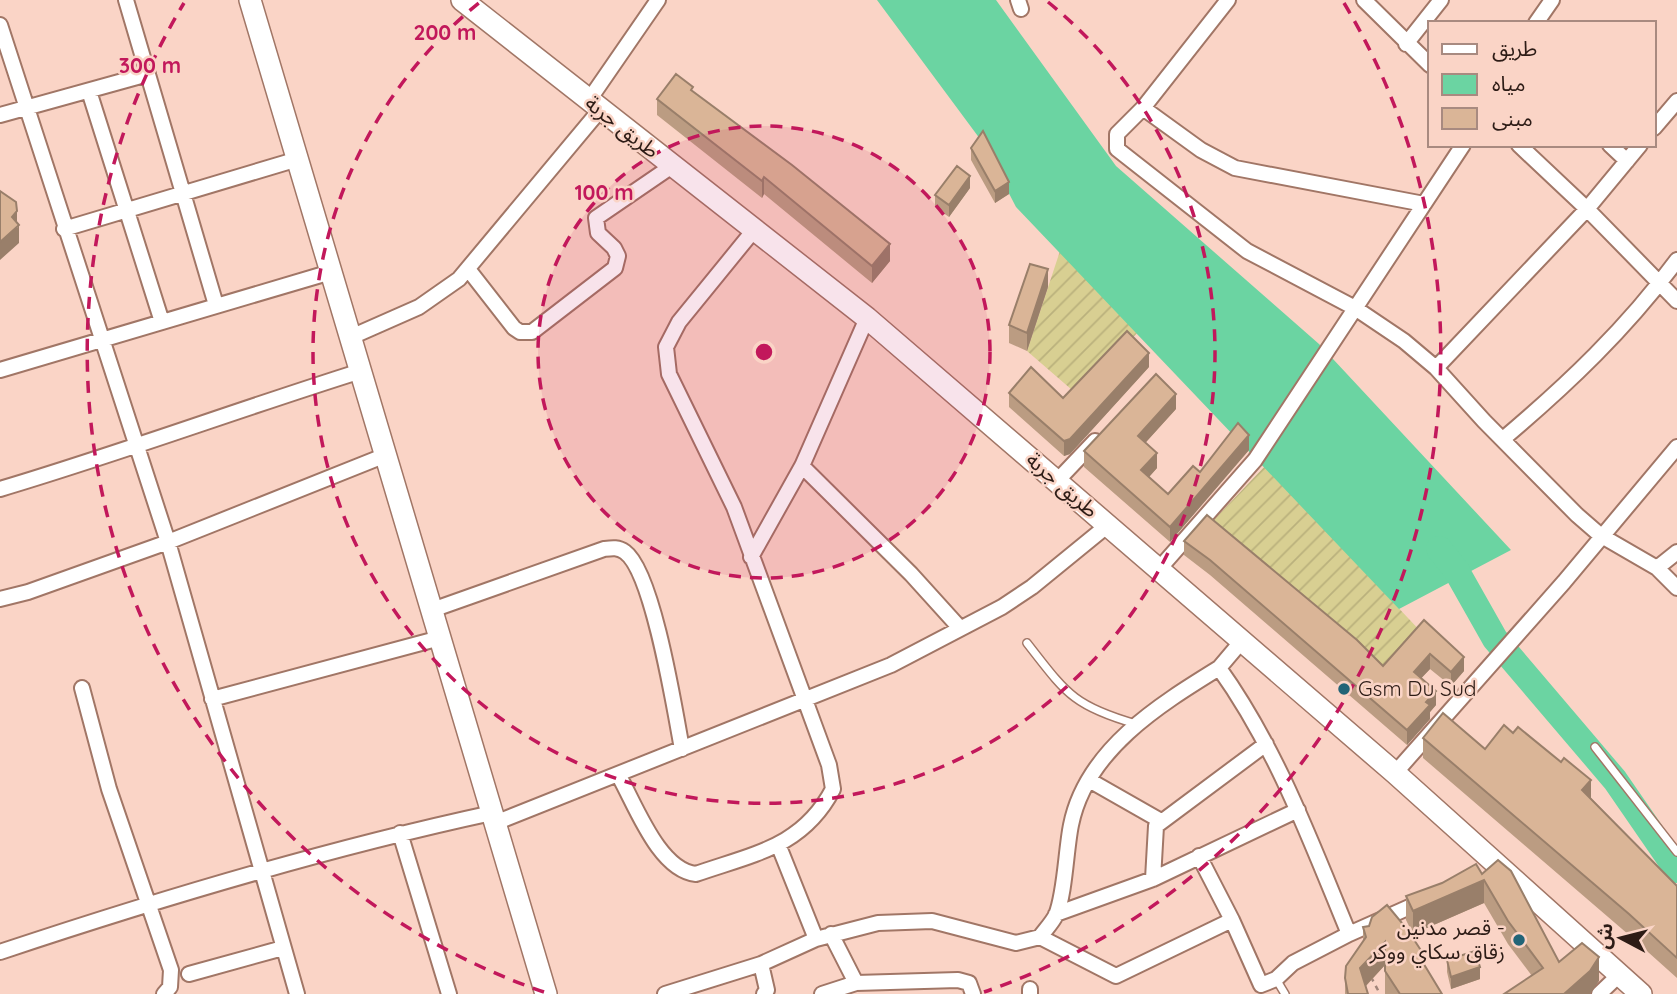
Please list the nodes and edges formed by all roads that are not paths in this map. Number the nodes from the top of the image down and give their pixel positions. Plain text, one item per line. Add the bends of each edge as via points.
1 (127, 0) edge
2 (250, 0) edge
3 (462, 0) edge
4 (658, 0) edge
5 (1364, 0) edge
6 (1441, 0) edge
7 (1552, 0) edge
8 (1220, 3) edge
9 (1537, 21) edge
10 (0, 25) edge
11 (1406, 44) junction
12 (1428, 63) edge
13 (148, 74) junction
14 (89, 92) junction
15 (1677, 101) edge
16 (594, 105) junction
17 (27, 107) junction
18 (1143, 108) junction
19 (0, 115) edge
20 (1656, 126) edge
21 (1462, 147) edge
22 (1521, 147) edge
23 (1613, 147) edge
24 (1638, 147) edge
25 (298, 159) junction
26 (1627, 161) junction
27 (672, 166) junction
28 (183, 194) junction
29 (1424, 204) junction
30 (1587, 209) junction
31 (127, 212) junction
32 (64, 229) junction
33 (754, 230) junction
34 (1677, 260) edge
35 (468, 269) junction
36 (331, 272) junction
37 (1660, 283) junction
38 (1677, 301) edge
39 (216, 305) junction
40 (1355, 308) junction
41 (867, 318) junction
42 (162, 322) junction
43 (351, 337) junction
44 (101, 340) junction
45 (1436, 368) junction
46 (0, 370) edge
47 (361, 371) junction
48 (1103, 432) edge
49 (1503, 439) junction
50 (138, 447) junction
51 (1677, 447) edge
52 (386, 455) junction
53 (802, 466) junction
54 (1057, 481) junction
55 (0, 489) edge
56 (1108, 525) junction
57 (1600, 535) junction
58 (168, 542) junction
59 (1677, 552) edge
60 (751, 557) junction
61 (1657, 568) junction
62 (1159, 569) junction
63 (1677, 588) edge
64 (0, 599) edge
65 (432, 610) junction
66 (959, 627) junction
67 (440, 638) junction
68 (1241, 642) junction
69 (1027, 643) dead end
70 (1219, 668) junction
71 (82, 688) dead end
72 (212, 699) junction
73 (806, 699) junction
74 (1136, 724) junction
75 (1266, 744) junction
76 (1595, 747) dead end
77 (682, 749) junction
78 (1395, 773) junction
79 (619, 776) junction
80 (1089, 780) junction
81 (1298, 810) junction
82 (494, 818) junction
83 (1161, 821) junction
84 (400, 833) junction
85 (778, 844) junction
86 (1677, 852) edge
87 (1199, 856) junction
88 (261, 871) junction
89 (1153, 879) junction
90 (1438, 894) edge
91 (149, 905) junction
92 (1056, 914) junction
93 (1232, 919) junction
94 (831, 934) junction
95 (1349, 934) junction
96 (1040, 937) junction
97 (816, 939) junction
98 (283, 948) junction
99 (0, 953) edge
100 (761, 964) junction
101 (189, 974) dead end
102 (1619, 975) junction
103 (1276, 979) junction
104 (856, 983) junction
105 (877, 988) edge
106 (1256, 989) edge
107 (164, 994) edge
108 (297, 994) edge
109 (449, 994) edge
110 (546, 994) edge
111 (665, 994) edge
112 (764, 994) edge
113 (821, 994) edge
114 (973, 994) edge
115 (1285, 994) edge
116 (1599, 994) edge
117 (1641, 994) edge

1 - 13 street
2 - 25 main road
3 - 16 main road, طريق جربة
4 - 16 street
5 - 11 street
6 - 11 street
7 - 9 street
8 - 18 street
10 - 17 street
11 - 12 street
13 - 14 street
13 - 28 street
14 - 17 street
14 - 31 street
15 - 20 street
16 - 27 main road, طريق جربة
16 - 35 street
17 - 19 street
17 - 32 street
18 - 29 street via 1235,168
18 - 40 street via 1117,134 1117,149 1247,251
21 - 29 street
22 - 30 street
23 - 26 street
24 - 26 street
25 - 28 street
25 - 36 main road
26 - 30 street
27 - 33 main road, طريق جربة
27 - 35 street via 596,218 598,233 618,256 615,268 532,332 514,328
28 - 31 street
28 - 39 street
29 - 40 street
30 - 37 street
30 - 45 street
31 - 32 street
31 - 42 street
32 - 44 street
33 - 41 main road, طريق جربة
33 - 60 street via 679,322 669,338 666,358 686,412 734,507
34 - 37 street
35 - 43 street via 419,307
36 - 39 street
36 - 43 main road
37 - 38 street
37 - 49 street via 1576,374
39 - 42 street
40 - 45 street
40 - 62 street via 1255,460
41 - 53 street
41 - 54 main road, طريق جربة
42 - 44 street
43 - 47 main road
44 - 46 street
44 - 50 street
45 - 49 street
47 - 50 street
47 - 52 main road
48 - 54 street
49 - 57 street
50 - 55 street
50 - 58 street
51 - 57 street
52 - 58 street
52 - 65 main road
53 - 60 street
53 - 66 street
54 - 56 main road, طريق جربة
56 - 62 main road, طريق جربة
56 - 66 street via 1032,587
57 - 61 street
57 - 78 street
58 - 64 street
58 - 72 street
59 - 61 street
60 - 73 street
61 - 63 street
62 - 68 main road, طريق جربة
65 - 67 main road
65 - 77 street via 604,549 626,552 636,564 659,637
66 - 73 street via 891,665
67 - 72 street
67 - 82 main road
68 - 70 street
68 - 78 main road, طريق جربة
69 - 74 lane via 1077,701 1098,713
70 - 74 street
70 - 75 street
71 - 91 street via 109,789
72 - 88 street
73 - 77 street
73 - 85 street via 833,789 807,826
74 - 80 street
75 - 81 street
75 - 83 street
76 - 86 lane
77 - 79 street
78 - 102 main road, طريق جربة via 1495,868
79 - 82 street
79 - 85 street via 662,853 685,873 696,874
80 - 83 street
80 - 92 street via 1072,821
81 - 87 street
81 - 95 street
82 - 84 street
82 - 110 main road
83 - 89 street via 1155,833
84 - 88 street
84 - 109 street
85 - 97 street
87 - 89 street
87 - 93 street
88 - 91 street
88 - 98 street
89 - 92 street
90 - 95 street
91 - 99 street
91 - 107 street via 171,970 170,987
92 - 96 street
93 - 96 street via 1116,976
93 - 106 street
94 - 96 street via 919,919 1008,942
94 - 97 street
94 - 104 street
95 - 103 street via 1293,962
97 - 100 street
98 - 101 street
98 - 108 street
100 - 111 street
100 - 112 street
102 - 116 street
102 - 117 main road, طريق جربة
103 - 106 street
103 - 115 lane
104 - 105 street
104 - 113 street
105 - 114 street via 958,980 969,983

